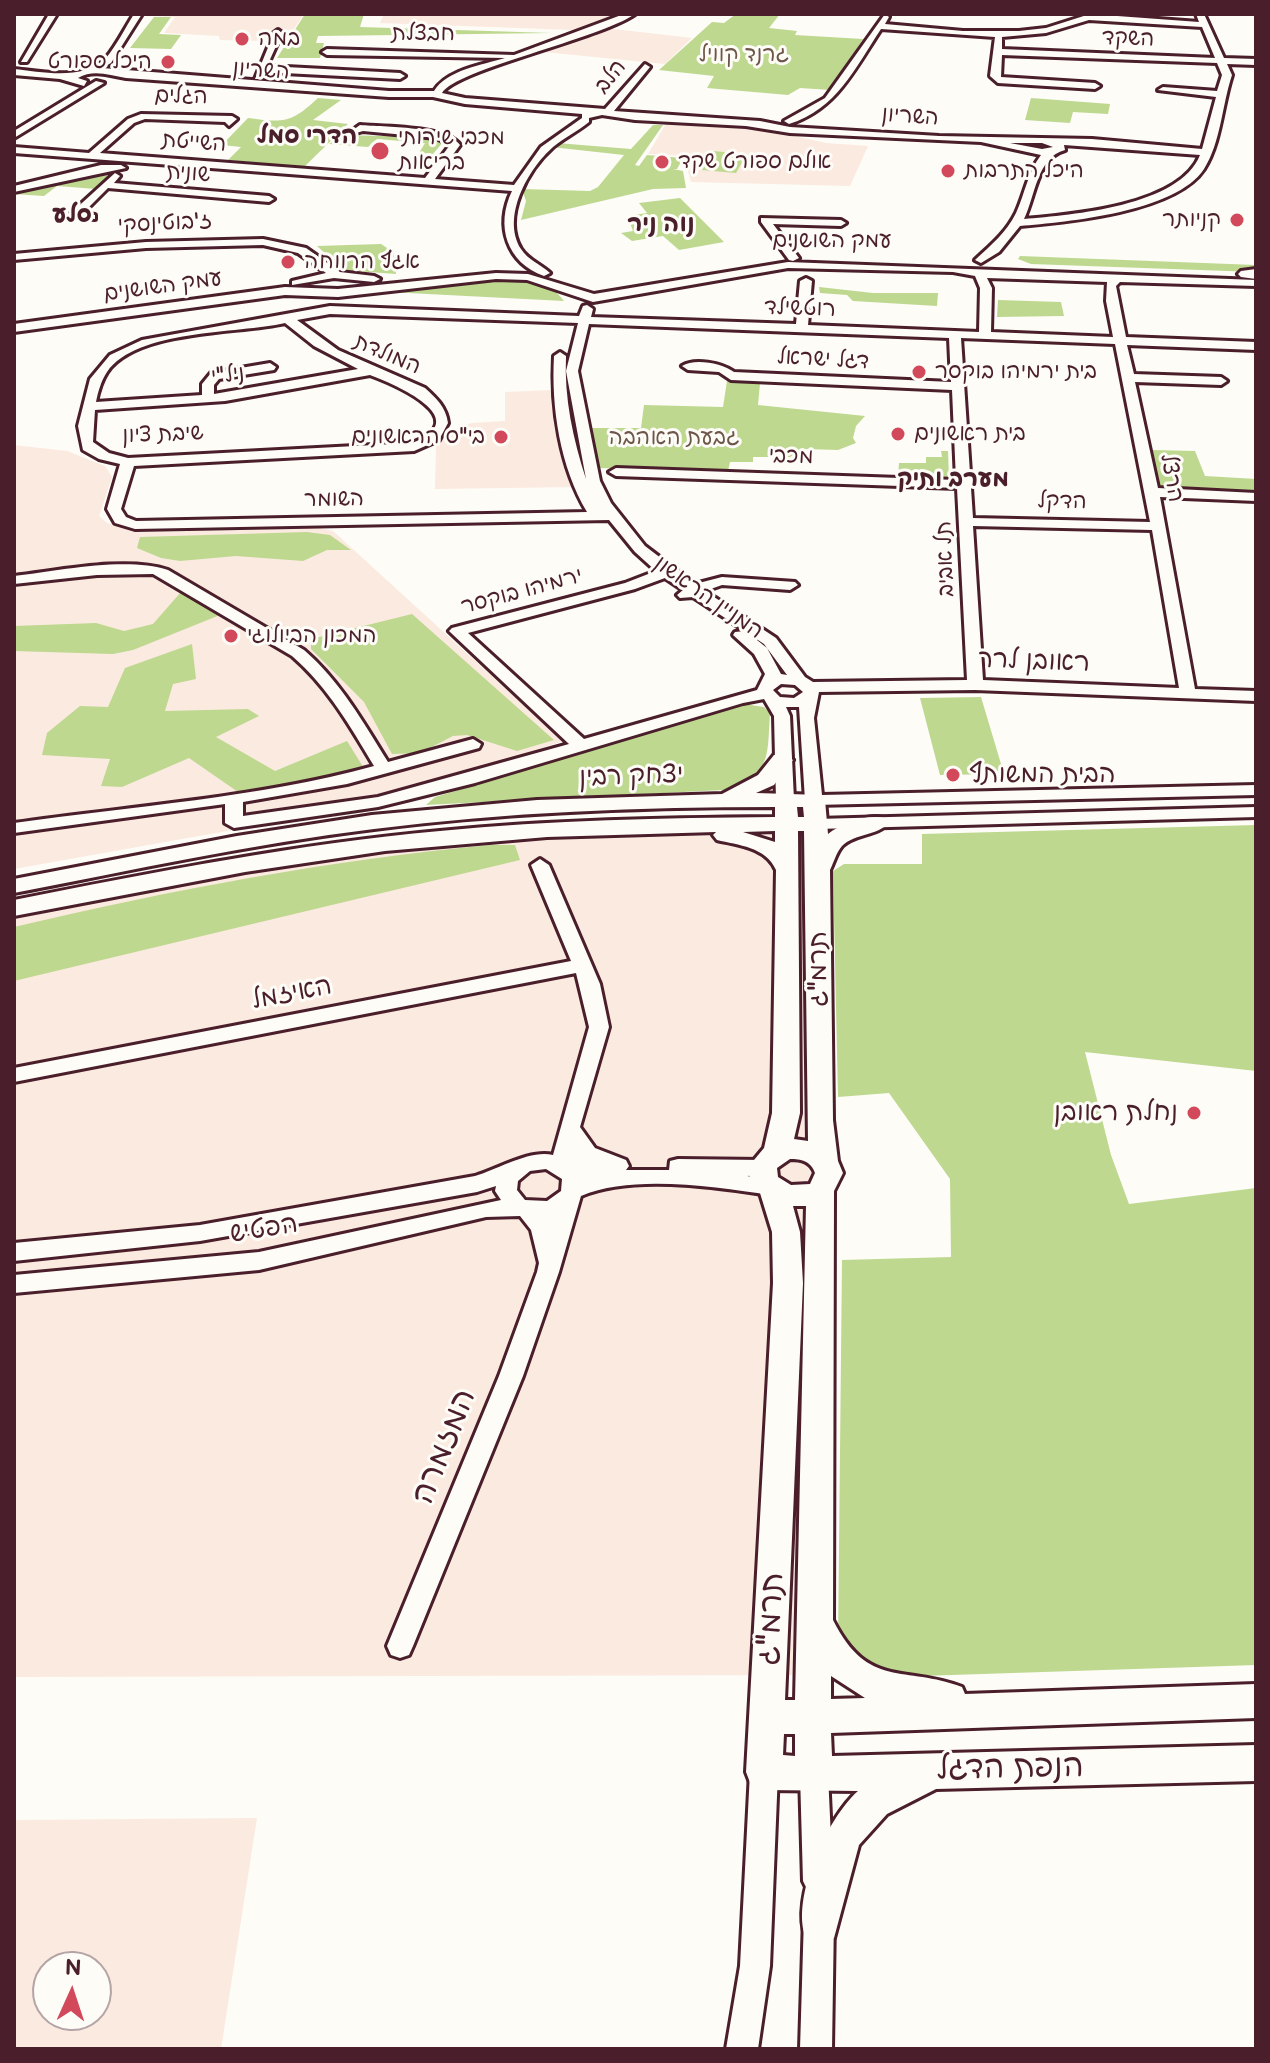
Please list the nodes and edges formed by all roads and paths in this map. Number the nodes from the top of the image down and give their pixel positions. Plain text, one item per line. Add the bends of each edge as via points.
1 (53, 14) edge
2 (138, 14) edge
3 (619, 14) edge
4 (631, 14) edge
5 (887, 14) edge
6 (1094, 16) edge
7 (1202, 20) edge
8 (881, 26) junction
9 (278, 33) dead end
10 (999, 38) dead end
11 (327, 52) dead end
12 (998, 52) junction
13 (514, 56) junction
14 (24, 60) dead end
15 (1223, 61) junction
16 (1256, 62) edge
17 (645, 67) dead end
18 (262, 69) junction
19 (14, 70) edge
20 (88, 70) junction
21 (107, 73) junction
22 (400, 76) dead end
23 (74, 80) junction
24 (1095, 86) dead end
25 (250, 87) junction
26 (1163, 90) dead end
27 (1221, 94) junction
28 (419, 97) junction
29 (437, 98) junction
30 (606, 117) junction
31 (585, 120) junction
32 (229, 123) dead end
33 (785, 124) junction
34 (804, 124) junction
35 (14, 125) edge
36 (357, 132) dead end
37 (565, 133) junction
38 (14, 135) edge
39 (1055, 147) junction
40 (14, 149) edge
41 (1033, 150) junction
42 (1205, 152) junction
43 (91, 156) junction
44 (135, 159) junction
45 (125, 168) junction
46 (428, 181) junction
47 (105, 185) junction
48 (515, 188) junction
49 (14, 189) edge
50 (269, 199) dead end
51 (91, 217) dead end
52 (841, 223) dead end
53 (1015, 226) junction
54 (517, 255) junction
55 (14, 257) edge
56 (793, 258) junction
57 (312, 260) junction
58 (977, 267) junction
59 (494, 269) junction
60 (999, 269) junction
61 (544, 273) junction
62 (1253, 276) edge
63 (1120, 277) junction
64 (806, 281) dead end
65 (347, 283) junction
66 (320, 285) junction
67 (986, 288) junction
68 (599, 290) junction
69 (577, 293) junction
70 (336, 309) junction
71 (288, 319) junction
72 (14, 320) edge
73 (577, 320) junction
74 (14, 328) edge
75 (802, 329) junction
76 (955, 335) junction
77 (985, 336) junction
78 (1120, 341) junction
79 (1256, 346) edge
80 (688, 366) dead end
81 (270, 367) dead end
82 (370, 371) junction
83 (1128, 378) junction
84 (1221, 381) dead end
85 (959, 386) junction
86 (208, 399) junction
87 (89, 406) junction
88 (431, 441) joint
89 (128, 462) junction
90 (616, 472) dead end
91 (965, 484) junction
92 (1152, 492) junction
93 (1256, 497) edge
94 (596, 516) junction
95 (613, 516) junction
96 (967, 522) junction
97 (1156, 526) junction
98 (661, 575) junction
99 (14, 580) edge
100 (790, 585) dead end
101 (688, 594) junction
102 (975, 685) junction
103 (806, 689) junction
104 (1188, 693) junction
105 (769, 694) junction
106 (1256, 696) edge
107 (473, 744) dead end
108 (580, 745) junction
109 (782, 760) junction
110 (384, 769) junction
111 (811, 769) junction
112 (1256, 790) edge
113 (234, 798) junction
114 (888, 799) junction
115 (785, 800) junction
116 (814, 800) junction
117 (707, 802) junction
118 (1256, 812) edge
119 (877, 823) junction
120 (787, 824) junction
121 (817, 824) junction
122 (14, 828) edge
123 (661, 828) junction
124 (540, 865) dead end
125 (788, 870) junction
126 (819, 877) junction
127 (14, 886) edge
128 (14, 908) edge
129 (580, 966) junction
130 (14, 1075) edge
131 (569, 1128) junction
132 (619, 1166) junction
133 (563, 1167) junction
134 (512, 1172) junction
135 (771, 1174) junction
136 (822, 1176) junction
137 (571, 1196) junction
138 (523, 1208) junction
139 (14, 1252) edge
140 (548, 1272) junction
141 (14, 1284) edge
142 (816, 1619) junction
143 (400, 1646) dead end
144 (1256, 1701) edge
145 (1052, 1708) junction
146 (812, 1717) junction
147 (768, 1718) junction
148 (1256, 1763) edge
149 (952, 1770) junction
150 (764, 1772) junction
151 (814, 1774) junction
152 (820, 1924) junction
153 (742, 2049) edge
154 (816, 2049) edge

1 - 14 street
2 - 21 street
3 - 13 street
4 - 13 street
5 - 8 street
6 - 7 street
6 - 8 street via 1053,29 1003,34
7 - 15 street
8 - 34 street via 832,96
9 - 18 street
10 - 12 street
11 - 13 street, חבצלת
12 - 15 street, השקד
12 - 24 street via 998,80
13 - 28 street via 446,77
13 - 29 street via 454,78 440,86
15 - 16 street, השקד
15 - 27 street via 1227,75
17 - 30 street, הלב
18 - 22 street
18 - 25 street
19 - 20 street
19 - 23 street
20 - 21 street
20 - 23 street
21 - 23 street
21 - 25 street, השריון
21 - 38 street
23 - 35 street via 72,90
25 - 28 street, השריון
26 - 27 street
27 - 42 street
28 - 29 street, השריון
29 - 30 street
29 - 31 street
30 - 31 street
30 - 33 street
30 - 37 street
31 - 37 street
32 - 43 street, הגלים via 232,119 144,116
33 - 34 street, השריון
33 - 34 street
34 - 41 street, השריון
36 - 46 street via 452,140 455,145
37 - 48 street
39 - 41 street
39 - 41 street, השריון
39 - 42 street via 1092,142
40 - 43 street, השייטת
41 - 53 street
42 - 53 street via 1192,179 1153,197
43 - 44 street, השייטת
44 - 45 street
44 - 46 street, השייטת
45 - 47 street
45 - 49 street via 101,168
46 - 48 street, השייטת
47 - 50 street, שונית
47 - 51 street via 75,215
48 - 54 street via 507,225
52 - 56 street via 765,220
53 - 58 street
53 - 60 street
54 - 59 street
54 - 61 street
55 - 57 street, ז'בוטינסקי via 244,241 292,246
56 - 58 street, עמק השושנים
56 - 68 street, עמק השושנים
57 - 65 street, ז'בוטינסקי
57 - 66 street
58 - 60 street
58 - 67 street
58 - 68 street, עמק השושנים via 788,265
59 - 61 street, עמק השושנים
59 - 65 street, עמק השושנים
60 - 62 street
60 - 63 street
60 - 67 street
61 - 68 street, עמק השושנים
62 - 63 street
63 - 78 street, הרצל via 1110,285
64 - 75 street
65 - 66 street
65 - 66 street
65 - 69 street via 512,275
65 - 70 street
66 - 70 street
66 - 72 street, עמק השושנים
66 - 74 street, עמק השושנים
67 - 77 street
68 - 69 street via 587,297
68 - 69 street via 578,288
68 - 73 street, המניין הראשון
69 - 73 street, המניין הראשון
70 - 71 street, שיבת ציון
70 - 73 street, רוטשילד
71 - 82 street, המולדת via 308,339
71 - 87 street, שיבת ציון via 173,337 127,350 100,372
73 - 75 street, רוטשילד
73 - 94 street, המניין הראשון via 560,357 559,385 578,483
73 - 95 street, המניין הראשון via 575,399 593,481
75 - 76 street, רוטשילד
76 - 77 street, רוטשילד
76 - 85 street, תל אביב
77 - 78 street, רוטשילד
78 - 79 street, רוטשילד
78 - 83 street, הרצל
80 - 85 street, דגל ישראל via 722,369 731,376
81 - 86 street via 215,376 208,384
82 - 86 street, ניל"י
82 - 88 street, המולדת via 432,399 442,422
83 - 84 street
83 - 92 street, הרצל
85 - 91 street, תל אביב
86 - 87 street, ניל"י
87 - 89 street, שיבת ציון via 84,431 88,447
88 - 89 street, שיבת ציון via 414,447
89 - 94 street, השומר via 114,509 120,520 135,525
90 - 91 street, מכבי
91 - 96 street, תל אביב
92 - 93 street
92 - 97 street, הרצל
94 - 95 street, השומר
94 - 98 street, המניין הראשון via 626,552
95 - 98 street, המניין הראשון
96 - 97 street, הדקל
96 - 102 street, תל אביב
97 - 104 street, הרצל
98 - 101 street, המניין הראשון
98 - 108 street, ירמיהו בוקסר via 457,631
99 - 110 street via 106,571 163,573 317,668
100 - 101 street via 722,581
101 - 103 street, המניין הראשון via 770,641
101 - 105 street, המניין הראשון via 755,645 772,668
102 - 103 street, ראובן לרר
102 - 104 street, ראובן לרר
103 - 105 street via 797,703
103 - 105 street via 778,679
103 - 111 street
104 - 106 street, ראובן לרר
105 - 108 street
105 - 109 street, המניין הראשון via 782,716
107 - 110 street
108 - 113 street via 364,805 234,823
109 - 115 street, המניין הראשון
109 - 117 main road via 751,790
110 - 113 street
111 - 114 street via 841,791
111 - 116 street
112 - 114 street, יצחק רבין
113 - 122 street
114 - 116 street, יצחק רבין
115 - 116 main road, יצחק רבין
115 - 117 main road, יצחק רבין
115 - 120 main road, המניין הראשון
116 - 121 main road
117 - 127 main road, יצחק רבין via 372,822
118 - 119 street, יצחק רבין
119 - 121 street, יצחק רבין
119 - 126 main road via 831,841
120 - 121 main road, יצחק רבין
120 - 123 main road, יצחק רבין
120 - 125 main road, תרמ"ג
121 - 126 main road, תרמ"ג
123 - 125 main road via 757,842 784,859
123 - 128 main road, יצחק רבין via 388,843 178,875
124 - 129 street
125 - 135 main road, תרמ"ג via 786,1113
126 - 136 main road, תרמ"ג
129 - 130 street, האיזמל
129 - 131 street via 590,984 599,1027
131 - 132 street via 587,1154
131 - 133 street
132 - 133 street
132 - 135 street
133 - 134 street via 531,1162
133 - 137 street via 573,1178
134 - 138 street via 506,1191
134 - 139 street, הפטיש via 477,1184 259,1224
135 - 136 main road via 802,1197
135 - 136 main road via 802,1149
135 - 137 street via 593,1180
135 - 147 main road, תרמ"ג via 786,1232 788,1283
136 - 142 main road, תרמ"ג
137 - 138 street via 545,1211
137 - 140 street, המזמרה
138 - 140 street, המזמרה via 542,1228
138 - 141 street, הפטיש via 486,1209 259,1261
140 - 143 street, המזמרה
142 - 145 main road via 838,1662 868,1684 927,1697
142 - 146 main road, תרמ"ג
144 - 145 main road, הנפת הדגל
145 - 146 main road, הנפת הדגל
146 - 147 main road, הנפת הדגל
146 - 151 main road, תרמ"ג
147 - 150 main road, תרמ"ג
148 - 149 main road, הנפת הדגל
149 - 151 main road, הנפת הדגל
149 - 152 main road via 891,1788 854,1819 831,1865
150 - 151 main road, הנפת הדגל
150 - 153 street, תרמ"ג via 755,1966
151 - 152 street, תרמ"ג
152 - 154 street, תרמ"ג

